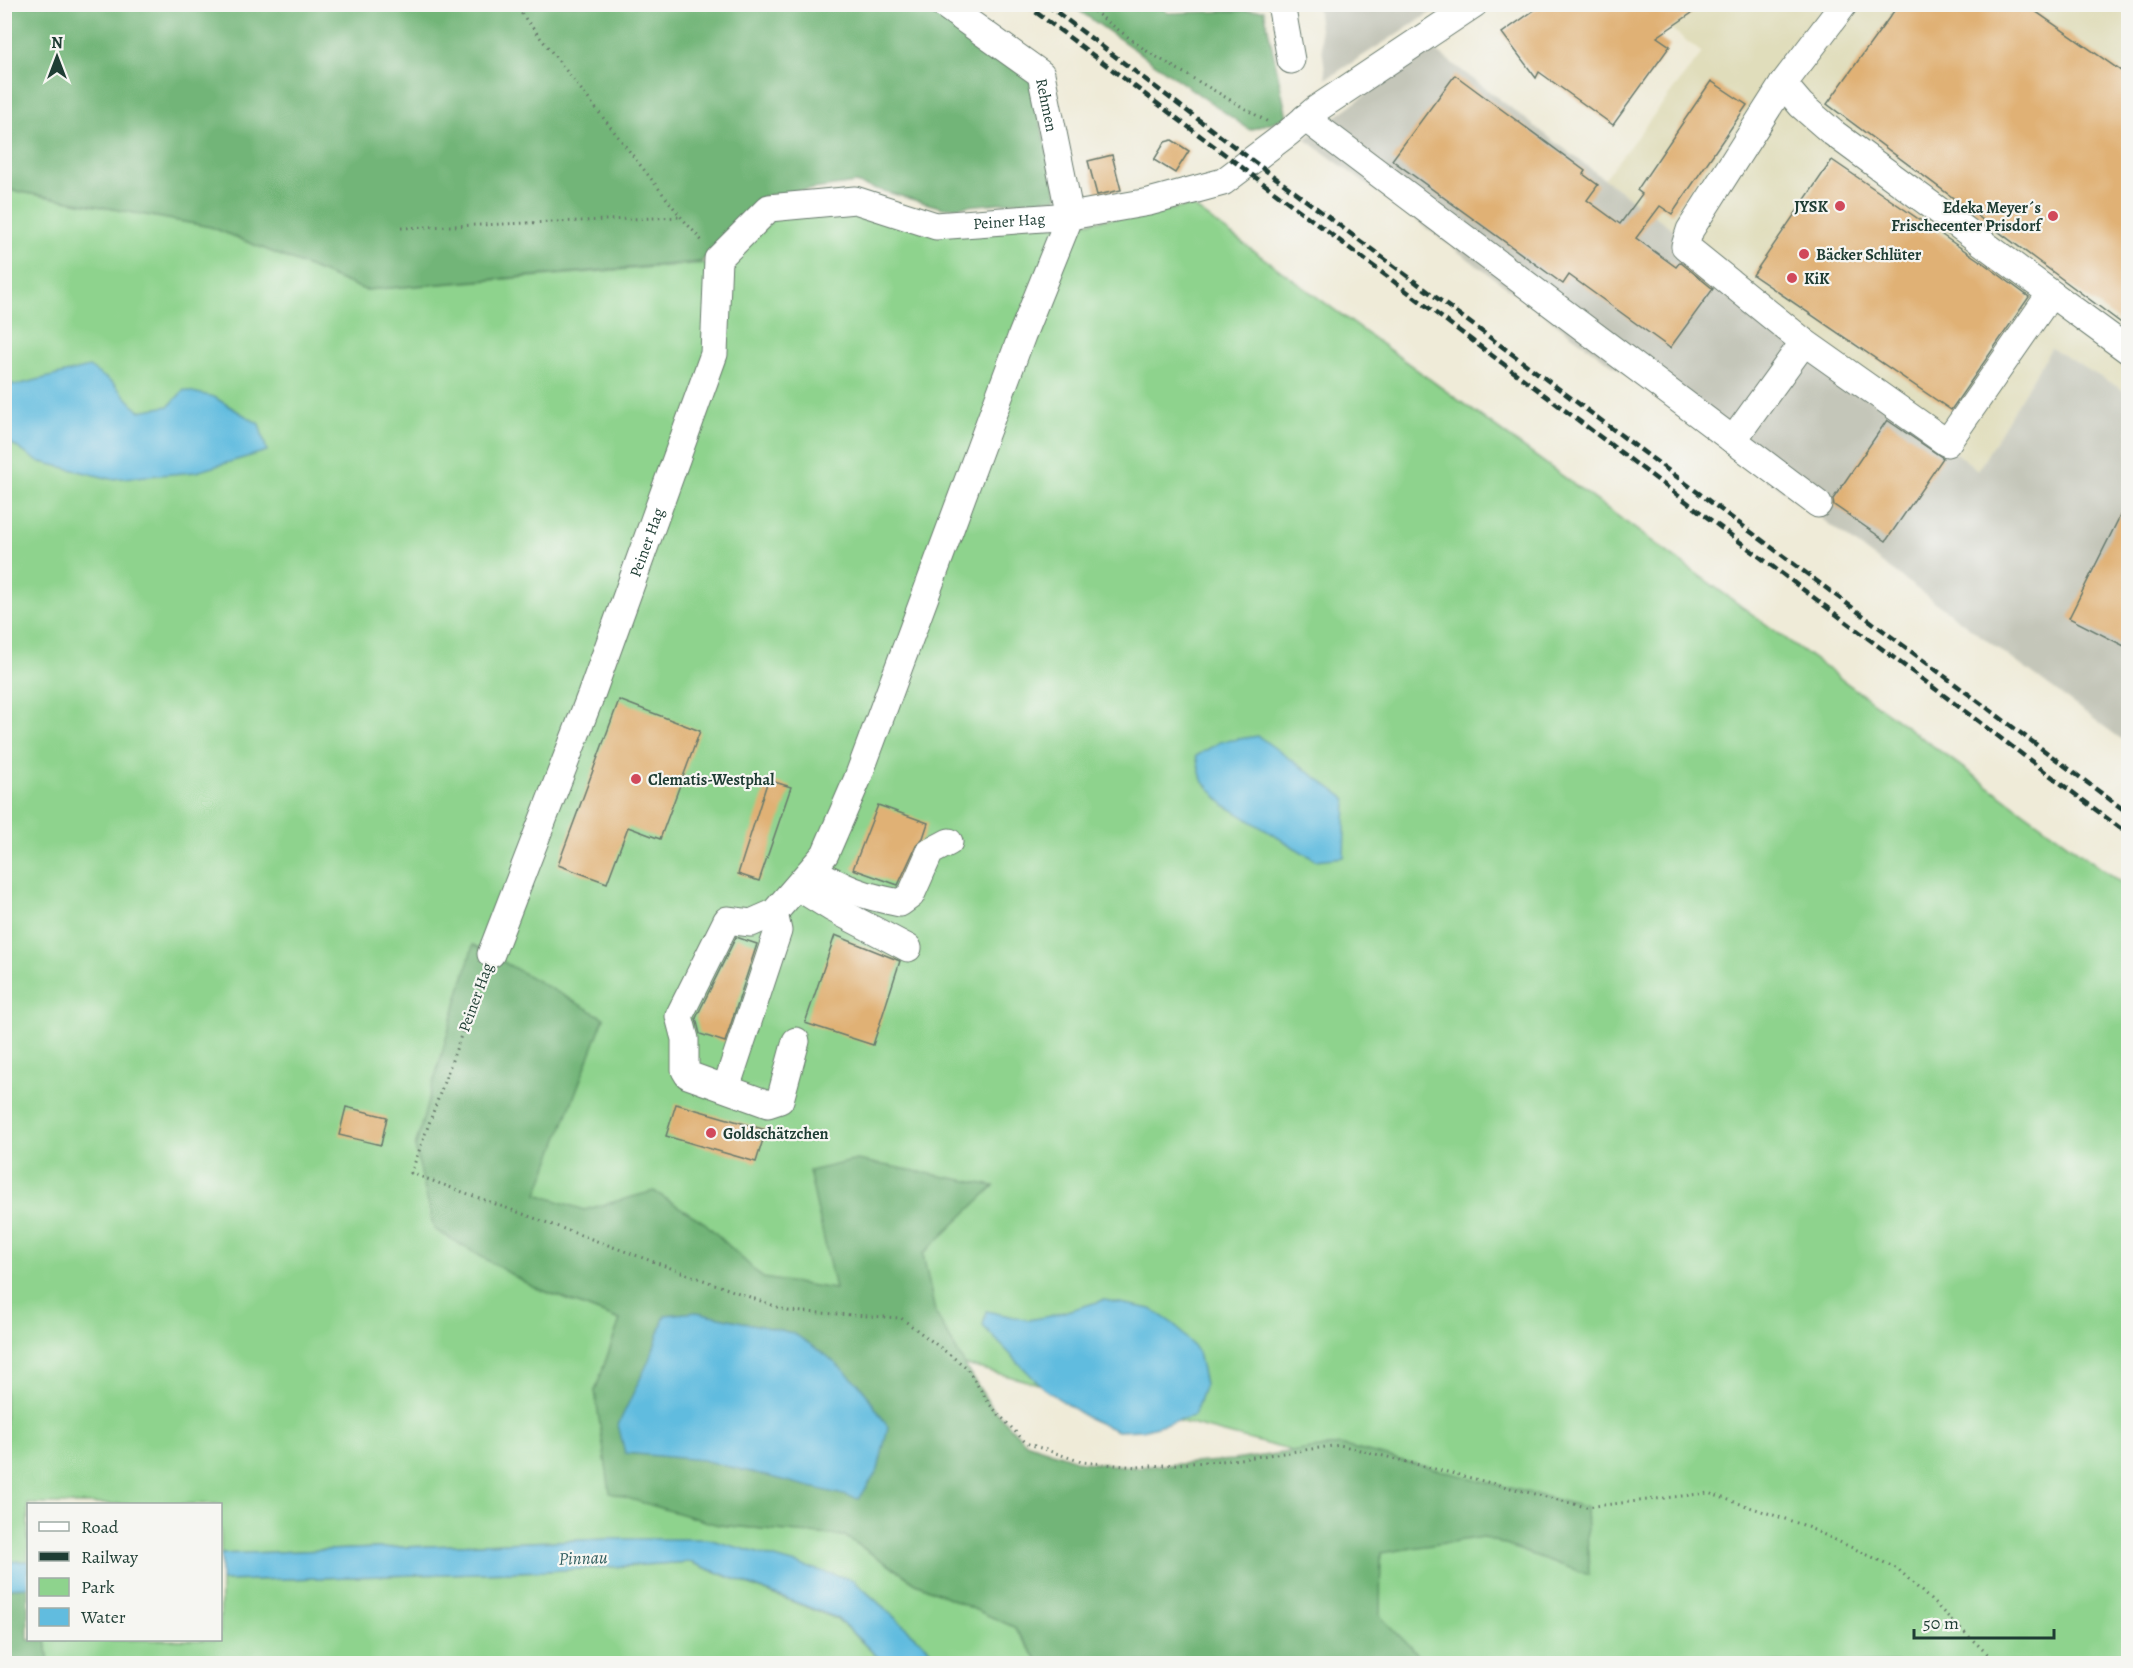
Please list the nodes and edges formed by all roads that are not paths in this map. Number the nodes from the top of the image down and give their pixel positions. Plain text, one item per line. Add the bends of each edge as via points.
1 (943, 4) edge
2 (1281, 4) edge
3 (1474, 4) edge
4 (1844, 4) edge
5 (1291, 60) dead end
6 (1783, 84) junction
7 (1297, 126) junction
8 (1070, 216) junction
9 (2043, 305) dead end
10 (1804, 342) junction
11 (2128, 350) edge
12 (1733, 440) junction
13 (1818, 504) dead end
14 (949, 842) dead end
15 (805, 878) junction
16 (900, 903) junction
17 (774, 913) junction
18 (491, 954) road end
19 (796, 1041) dead end
20 (726, 1088) junction

1 - 8 street, Rehmen via 1041,74
2 - 5 street
3 - 7 street, Peiner Hag
4 - 6 street
6 - 10 street via 1690,230 1685,246
6 - 11 street via 1832,132
7 - 8 street, Peiner Hag via 1223,182 1149,202
7 - 12 street
8 - 15 street, Peiner Hag via 856,780 825,854
8 - 18 street, Peiner Hag via 936,226 855,200 769,208 718,259 714,354 591,695
9 - 10 street via 1947,443
10 - 12 street
12 - 13 street
14 - 16 street via 930,852 910,895
15 - 16 street
15 - 16 street via 832,908 898,943
15 - 17 street, Peiner Hag
17 - 20 street via 778,932
17 - 20 street, Peiner Hag via 751,923 727,920 679,1016 688,1075
19 - 20 street via 780,1100 768,1104

